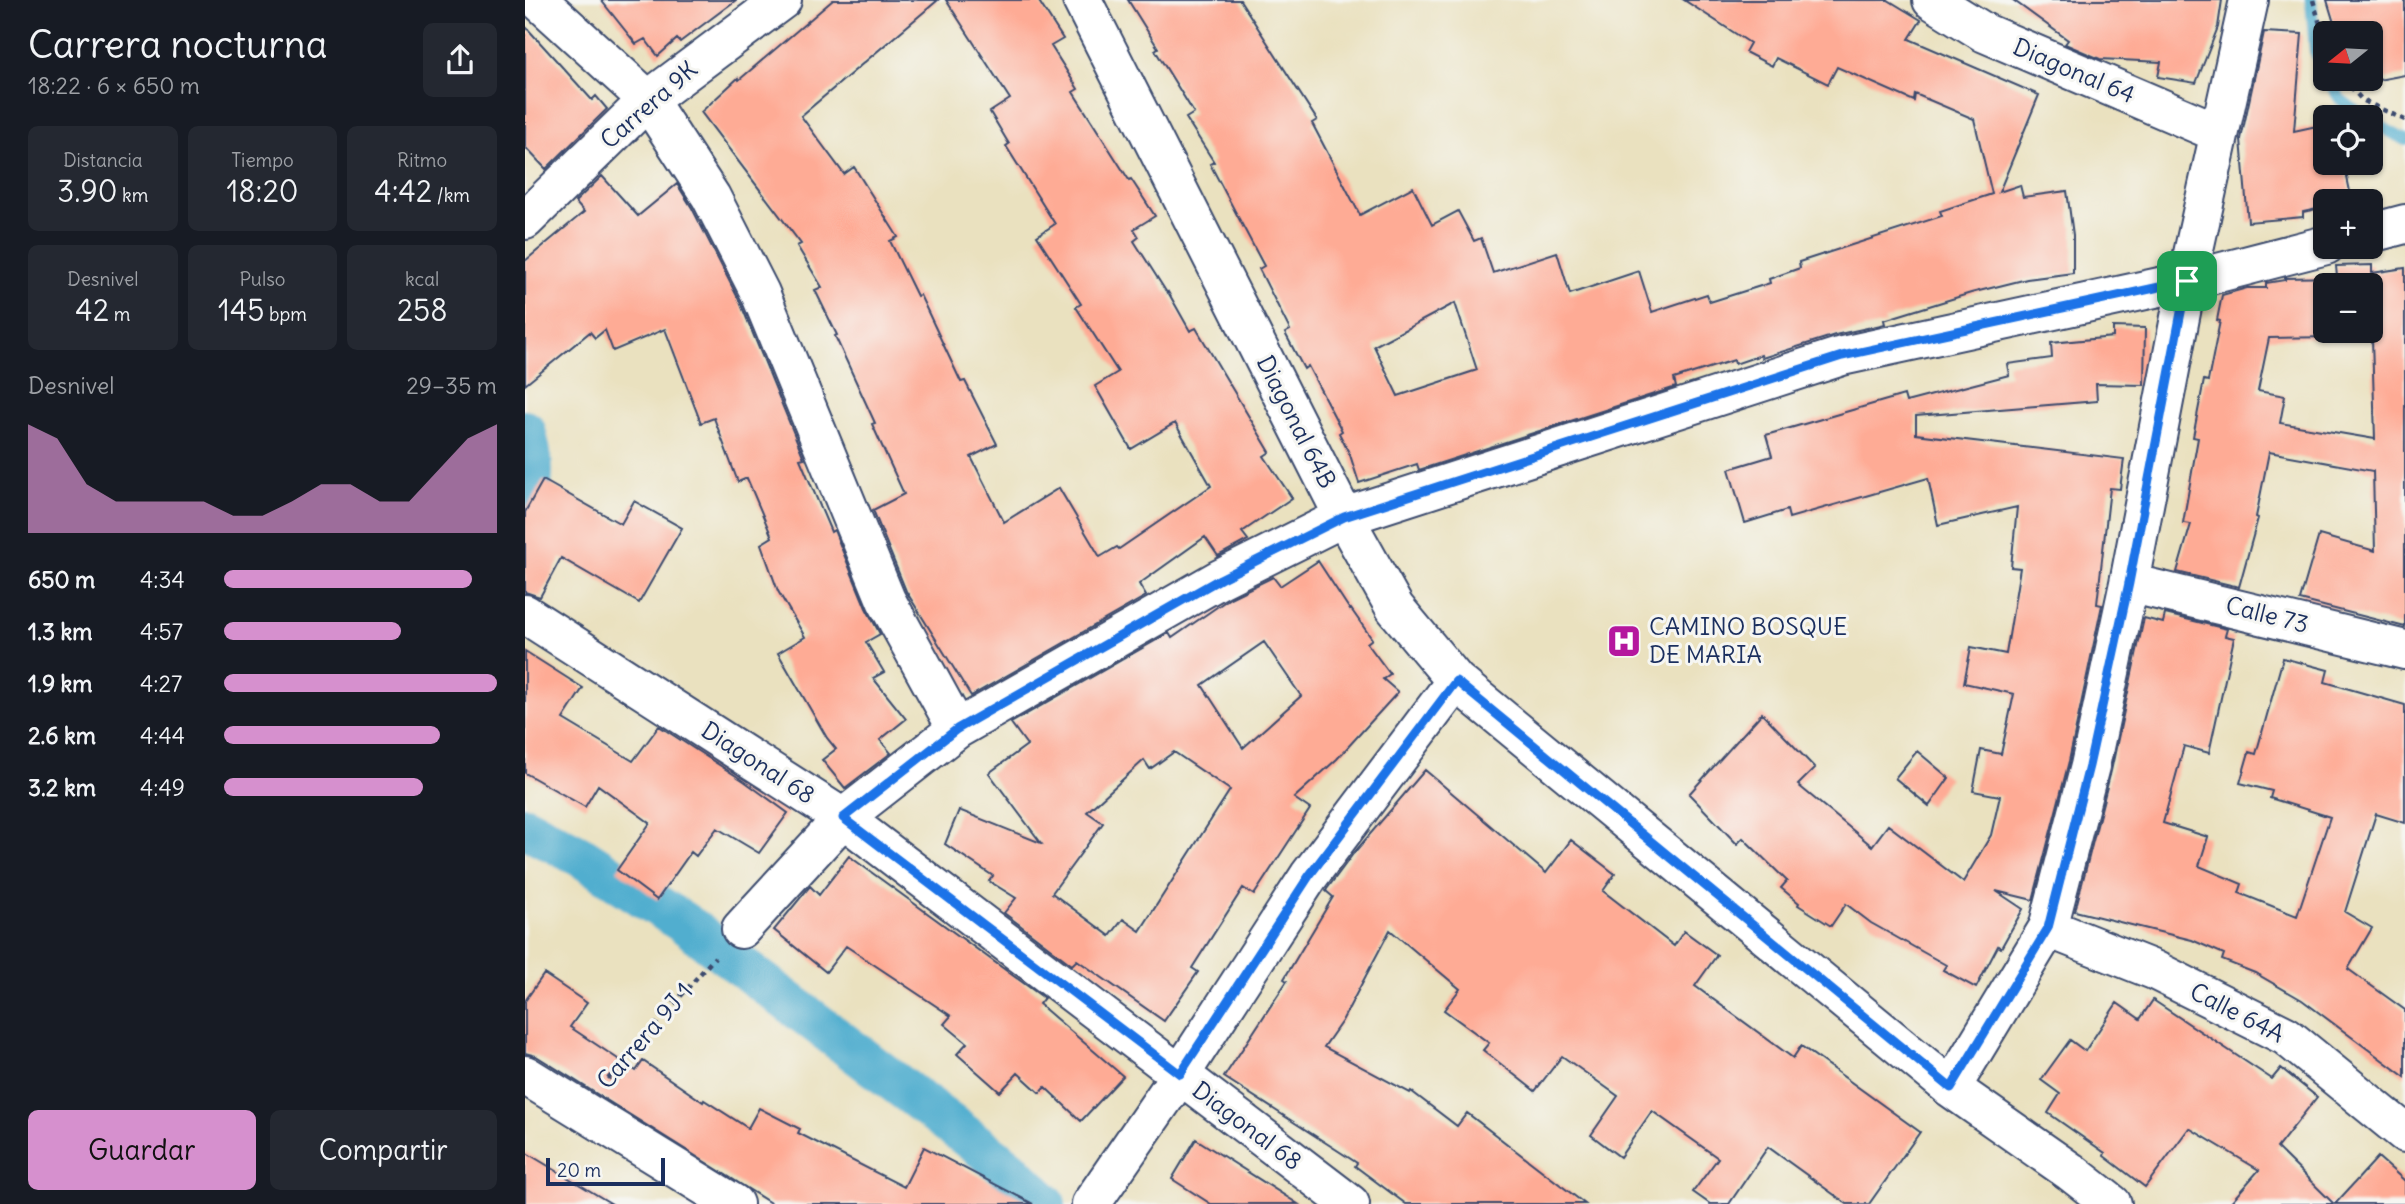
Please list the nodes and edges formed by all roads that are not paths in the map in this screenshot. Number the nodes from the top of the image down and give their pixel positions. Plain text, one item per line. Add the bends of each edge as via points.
1 (538, 0) edge
2 (782, 0) edge
3 (1082, 0) edge
4 (1933, 0) edge
5 (2249, 0) edge
6 (648, 100) junction
7 (2219, 133) junction
8 (525, 220) edge
9 (2405, 224) edge
10 (2383, 230) edge
11 (2313, 248) edge
12 (2187, 281) junction
13 (1344, 517) junction
14 (2129, 583) junction
15 (525, 614) edge
16 (2405, 650) edge
17 (1456, 681) junction
18 (957, 729) junction
19 (843, 818) junction
20 (2048, 928) junction
21 (741, 929) dead end
22 (1180, 1074) junction
23 (525, 1075) edge
24 (1951, 1088) junction
25 (2405, 1133) edge
26 (2066, 1188) edge
27 (734, 1204) edge
28 (1091, 1204) edge
29 (1350, 1204) edge
30 (2112, 1204) edge

1 - 6 street
2 - 6 street, Carrera 9K
3 - 13 street, Diagonal 64B
4 - 7 street, Diagonal 64 via 1985,33
5 - 7 street
6 - 8 street, Carrera 9K
6 - 18 street via 711,197 760,293 886,600
7 - 12 street
9 - 10 street
11 - 12 street
12 - 13 street via 1842,356
12 - 14 street
13 - 17 street, Diagonal 64B via 1395,608
13 - 18 street via 1220,579
14 - 16 street, Calle 73
14 - 20 street
15 - 19 street, Diagonal 68
17 - 22 street via 1309,876
17 - 24 street, Diagonal 64B
18 - 19 street
19 - 21 street
19 - 22 street, Diagonal 68
20 - 24 street
20 - 25 street, Calle 64A via 2154,970 2286,1036
22 - 28 street
22 - 29 street, Diagonal 68
23 - 27 street
24 - 26 street, Diagonal 64B
26 - 30 street, Diagonal 64B

